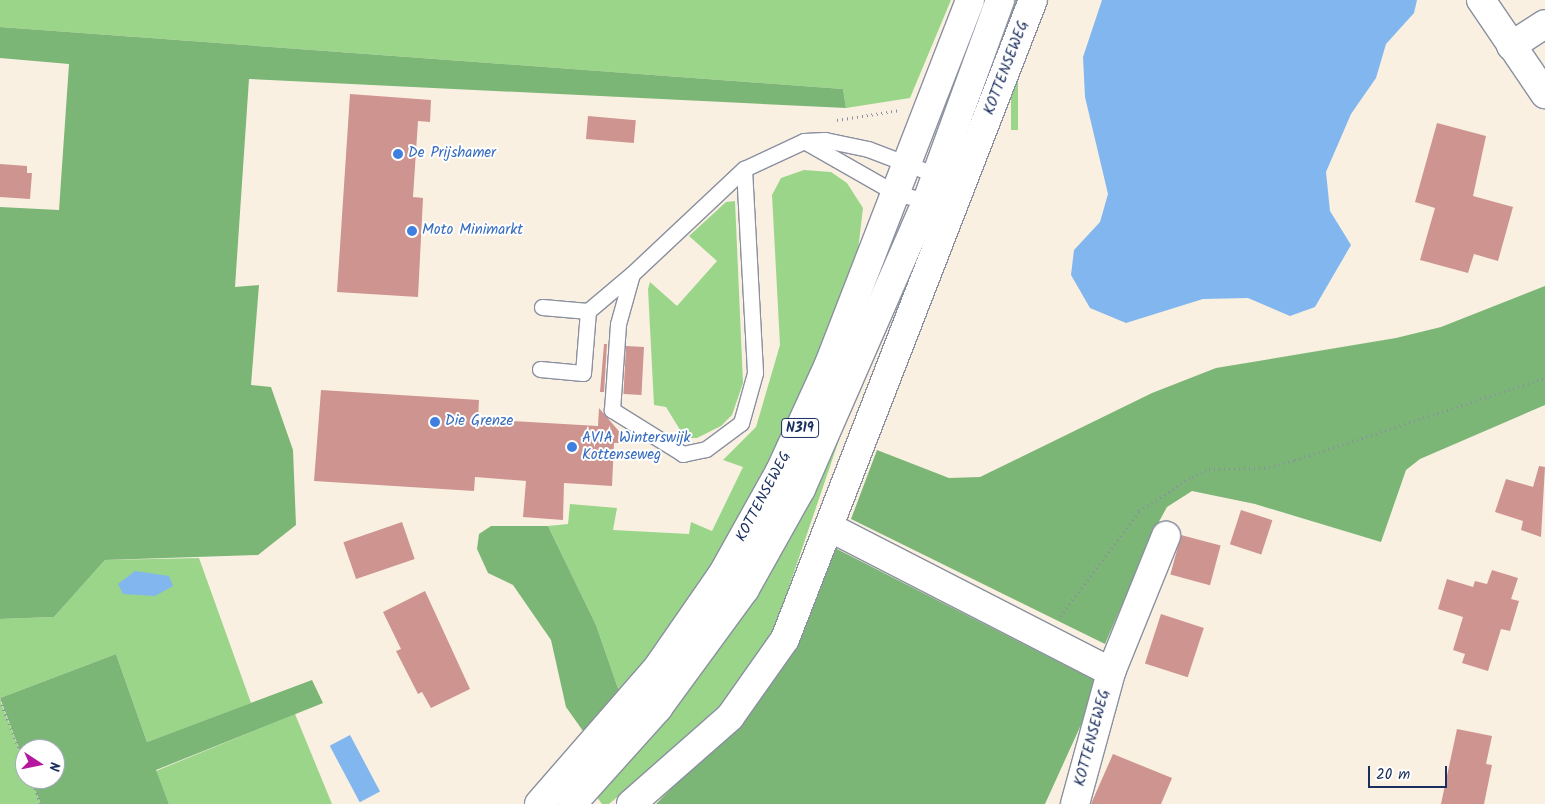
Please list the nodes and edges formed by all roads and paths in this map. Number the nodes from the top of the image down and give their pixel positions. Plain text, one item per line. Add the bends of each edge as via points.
1 (970, 0) edge
2 (1000, 0) edge
3 (1033, 0) edge
4 (1481, 0) edge
5 (1545, 24) edge
6 (1511, 46) junction
7 (1545, 94) edge
8 (925, 118) junction
9 (804, 141) junction
10 (907, 164) junction
11 (744, 169) junction
12 (936, 175) junction
13 (895, 193) junction
14 (958, 200) junction
15 (927, 201) junction
16 (632, 274) junction
17 (542, 307) dead end
18 (588, 311) junction
19 (540, 370) dead end
20 (1545, 378) edge
21 (829, 527) junction
22 (1166, 536) dead end
23 (1044, 637) junction
24 (1111, 672) junction
25 (0, 700) edge
26 (15, 739) edge
27 (35, 789) edge
28 (580, 793) edge
29 (41, 804) edge
30 (539, 804) edge
31 (631, 804) edge
32 (1075, 804) edge

1 - 8 main road, KOTTENSEWEG / N319
2 - 12 main road, KOTTENSEWEG / N319
3 - 14 main road, KOTTENSEWEG
4 - 6 main road
5 - 6 main road
6 - 7 main road
8 - 9 path via 904,110 869,112 820,128
8 - 10 main road, KOTTENSEWEG / N319
9 - 10 lane via 825,140
9 - 11 lane
9 - 13 lane
10 - 12 lane
10 - 13 main road, KOTTENSEWEG / N319
11 - 16 lane
11 - 16 lane via 755,373 740,423 706,449 683,454 612,410 618,324
12 - 14 main road
12 - 15 main road, KOTTENSEWEG / N319
13 - 15 lane
13 - 28 main road, KOTTENSEWEG / N319 via 825,373 780,470 728,564 658,667
14 - 15 main road
14 - 21 main road, KOTTENSEWEG
15 - 28 main road, KOTTENSEWEG / N319 via 801,489 746,589 658,708
16 - 18 lane
17 - 18 lane
18 - 19 lane via 583,373
20 - 23 path via 1295,460 1264,468 1209,469 1192,476 1139,512
21 - 23 main road, KOTTENSEWEG
21 - 31 main road, KOTTENSEWEG via 785,639 730,717
22 - 24 main road, KOTTENSEWEG
23 - 24 main road, KOTTENSEWEG
24 - 32 main road, KOTTENSEWEG
25 - 26 path
27 - 29 path
28 - 30 main road, KOTTENSEWEG / N319

